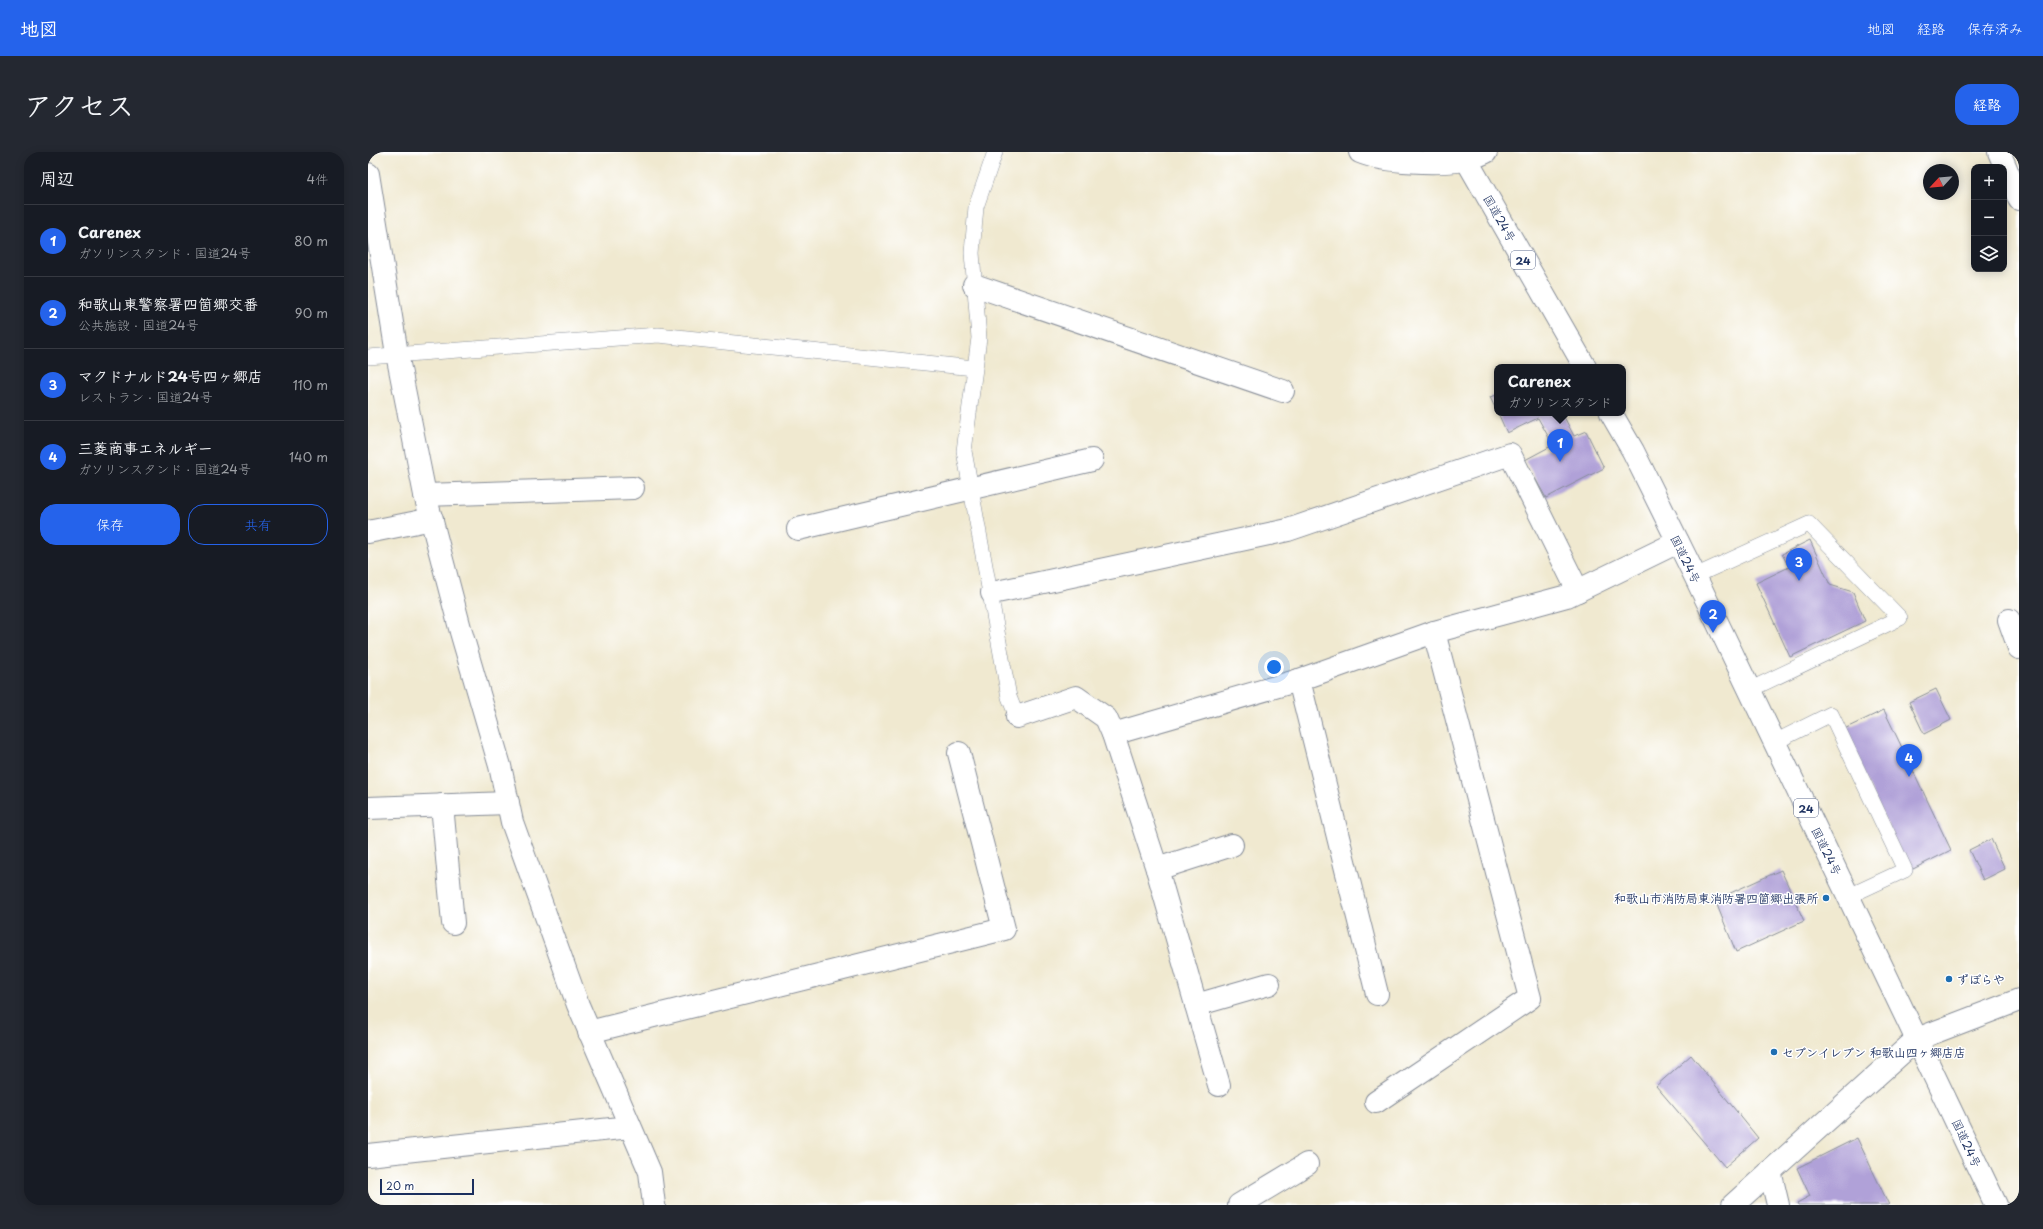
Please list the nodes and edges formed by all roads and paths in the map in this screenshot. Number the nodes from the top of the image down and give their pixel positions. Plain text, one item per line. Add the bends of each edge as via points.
1 (995, 152) edge
2 (1360, 152) edge
3 (1999, 152) edge
4 (1471, 155) edge
5 (368, 174) edge
6 (2019, 199) edge
7 (974, 285) junction
8 (397, 354) junction
9 (368, 357) edge
10 (1583, 364) edge
11 (974, 368) junction
12 (1284, 391) dead end
13 (1613, 416) edge
14 (1092, 460) dead end
15 (633, 488) dead end
16 (972, 488) junction
17 (425, 495) junction
18 (432, 519) junction
19 (798, 529) dead end
20 (368, 532) edge
21 (1678, 542) junction
22 (1695, 576) junction
23 (1578, 591) junction
24 (992, 593) junction
25 (2009, 620) dead end
26 (1434, 632) junction
27 (2019, 648) edge
28 (1299, 680) junction
29 (1749, 690) junction
30 (1017, 717) joint
31 (1113, 734) junction
32 (1775, 742) junction
33 (959, 753) dead end
34 (508, 803) junction
35 (442, 805) junction
36 (368, 808) edge
37 (1232, 845) dead end
38 (1157, 869) junction
39 (1849, 896) junction
40 (453, 923) dead end
41 (1269, 984) dead end
42 (1378, 994) dead end
43 (2019, 1000) edge
44 (1196, 1005) junction
45 (589, 1032) junction
46 (1917, 1039) junction
47 (1219, 1085) dead end
48 (1376, 1102) dead end
49 (630, 1127) junction
50 (368, 1155) edge
51 (1307, 1164) dead end
52 (1770, 1171) junction
53 (654, 1205) edge
54 (1239, 1205) edge
55 (1733, 1205) edge
56 (1778, 1205) edge
57 (1996, 1205) edge

1 - 7 lane via 976,207 972,253
2 - 4 main road via 1370,156 1417,162
3 - 6 main road
4 - 10 main road, 国道24号 / 24
5 - 8 main road
7 - 11 lane via 979,338
7 - 12 main road
8 - 9 lane
8 - 11 lane via 658,335
8 - 17 main road
11 - 16 lane via 964,452
13 - 21 main road, 国道24号 / 24 via 1634,452
14 - 16 main road
15 - 17 main road
16 - 19 main road
16 - 24 lane
17 - 18 main road
18 - 20 main road
18 - 34 main road
21 - 22 main road, 国道24号 / 24
21 - 23 main road
22 - 29 main road, 国道24号 / 24
22 - 29 lane via 1809,524 1900,618
23 - 24 main road via 1510,454 1288,530
23 - 26 main road
24 - 30 lane via 1010,697
25 - 27 main road
26 - 28 main road
26 - 48 main road via 1530,998
28 - 31 main road
28 - 42 main road
29 - 32 main road, 国道24号 / 24
30 - 31 main road via 1076,697 1106,718
31 - 38 main road
32 - 39 main road, 国道24号 / 24
32 - 39 lane via 1831,714 1905,870
33 - 45 main road via 1004,929
34 - 35 main road
34 - 45 main road via 512,822
35 - 36 main road
35 - 40 main road
37 - 38 main road
38 - 44 main road
39 - 46 main road, 国道24号 / 24
41 - 44 main road
43 - 46 main road
44 - 47 main road
45 - 49 main road
46 - 52 main road
46 - 57 main road, 国道24号 / 24
49 - 50 main road
49 - 53 main road via 650,1172
51 - 54 main road
52 - 55 main road
52 - 56 main road

